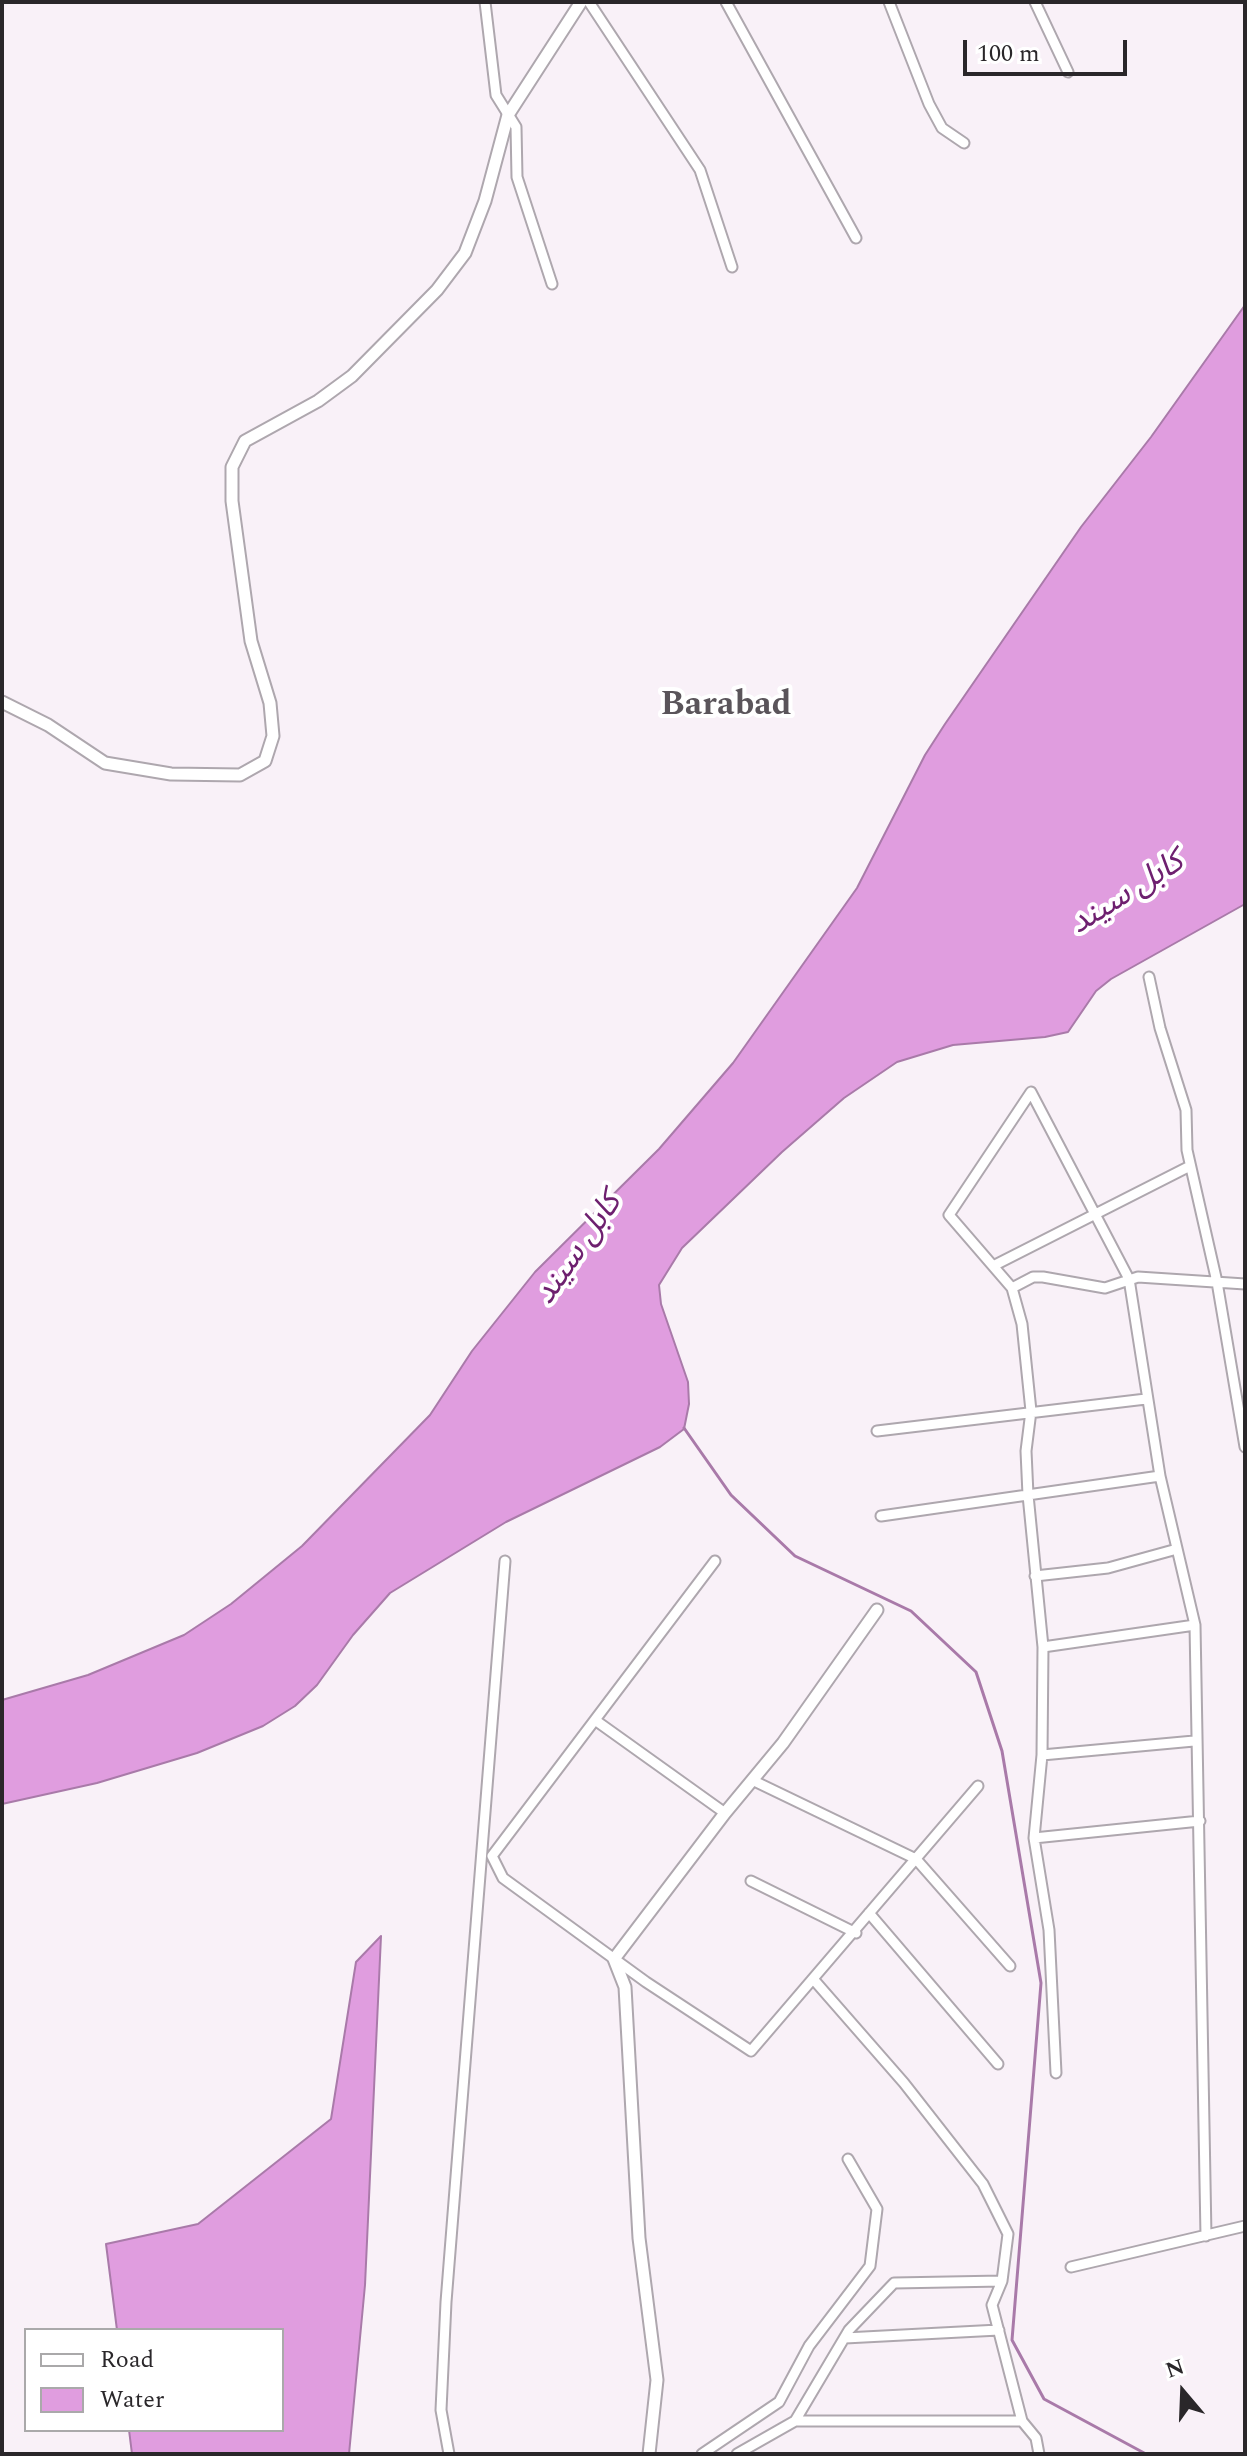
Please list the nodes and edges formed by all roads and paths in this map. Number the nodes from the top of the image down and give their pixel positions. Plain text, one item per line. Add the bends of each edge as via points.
1 (485, 2) edge
2 (581, 2) edge
3 (589, 2) edge
4 (726, 2) edge
5 (889, 2) edge
6 (1035, 2) edge
7 (1068, 72) dead end
8 (508, 115) junction
9 (964, 143) dead end
10 (856, 238) dead end
11 (732, 267) dead end
12 (552, 284) dead end
13 (2, 702) edge
14 (1149, 977) dead end
15 (1190, 1166) junction
16 (1092, 1214) junction
17 (993, 1266) junction
18 (1129, 1279) junction
19 (1217, 1282) junction
20 (1245, 1284) edge
21 (1012, 1288) junction
22 (1146, 1399) junction
23 (1031, 1411) junction
24 (877, 1431) dead end
25 (1245, 1447) edge
26 (1160, 1476) junction
27 (1028, 1495) junction
28 (881, 1516) dead end
29 (1177, 1549) junction
30 (505, 1561) dead end
31 (715, 1561) dead end
32 (1035, 1576) junction
33 (877, 1610) dead end
34 (1195, 1625) junction
35 (1043, 1647) junction
36 (595, 1720) junction
37 (1194, 1741) junction
38 (1042, 1755) junction
39 (752, 1780) junction
40 (978, 1786) dead end
41 (725, 1813) junction
42 (1200, 1821) junction
43 (1034, 1838) junction
44 (916, 1859) junction
45 (751, 1881) dead end
46 (869, 1913) junction
47 (856, 1933) junction
48 (614, 1959) junction
49 (1010, 1966) dead end
50 (814, 1980) junction
51 (998, 2064) dead end
52 (1056, 2073) dead end
53 (848, 2159) dead end
54 (1245, 2226) edge
55 (1206, 2236) junction
56 (1071, 2267) dead end
57 (1002, 2281) junction
58 (999, 2330) junction
59 (845, 2338) junction
60 (795, 2421) junction
61 (1022, 2421) junction
62 (449, 2454) edge
63 (649, 2454) edge
64 (702, 2454) edge
65 (737, 2454) edge
66 (1039, 2454) edge

1 - 8 street via 496,95
2 - 8 street
3 - 11 street via 700,170
4 - 10 street
5 - 9 street via 929,104 942,128
6 - 7 street
8 - 12 street via 516,127 517,177
8 - 13 street via 465,253 437,290 352,376 245,441 232,467 251,641 270,703 273,736 265,761 240,775 171,774 105,763
14 - 15 street via 1186,1110
15 - 16 street
15 - 19 street
16 - 17 street
16 - 17 street via 1031,1092 949,1215
16 - 18 street
17 - 21 street
18 - 19 street
18 - 21 street via 1105,1288 1033,1277
18 - 22 street
19 - 20 street
19 - 25 street
21 - 23 street via 1022,1324
22 - 23 street
22 - 26 street
23 - 24 street
23 - 27 street
26 - 27 street
26 - 29 street
27 - 28 street
27 - 32 street
29 - 32 street via 1108,1568
29 - 34 street
30 - 62 street via 446,2302 441,2410
31 - 36 street
32 - 35 street
33 - 39 street
34 - 35 street
34 - 37 street
35 - 38 street
36 - 41 street
36 - 48 street via 492,1856 503,1878
37 - 38 street
37 - 42 street
38 - 43 street
39 - 41 street
39 - 44 street
40 - 44 street
41 - 48 street
42 - 43 street
42 - 55 street
43 - 52 street via 1049,1930
44 - 46 street
44 - 49 street
45 - 47 street
46 - 47 street
46 - 51 street
47 - 50 street
48 - 50 street via 751,2051
48 - 63 street via 625,1987 639,2238 657,2380
50 - 57 street via 983,2184 1008,2234
53 - 64 street via 877,2209 870,2266 809,2346 779,2402
54 - 55 street
55 - 56 street
57 - 58 street via 992,2305
57 - 59 street via 894,2283
58 - 59 street
58 - 61 street
59 - 60 street
60 - 61 street
60 - 65 street
61 - 66 street via 1036,2438

